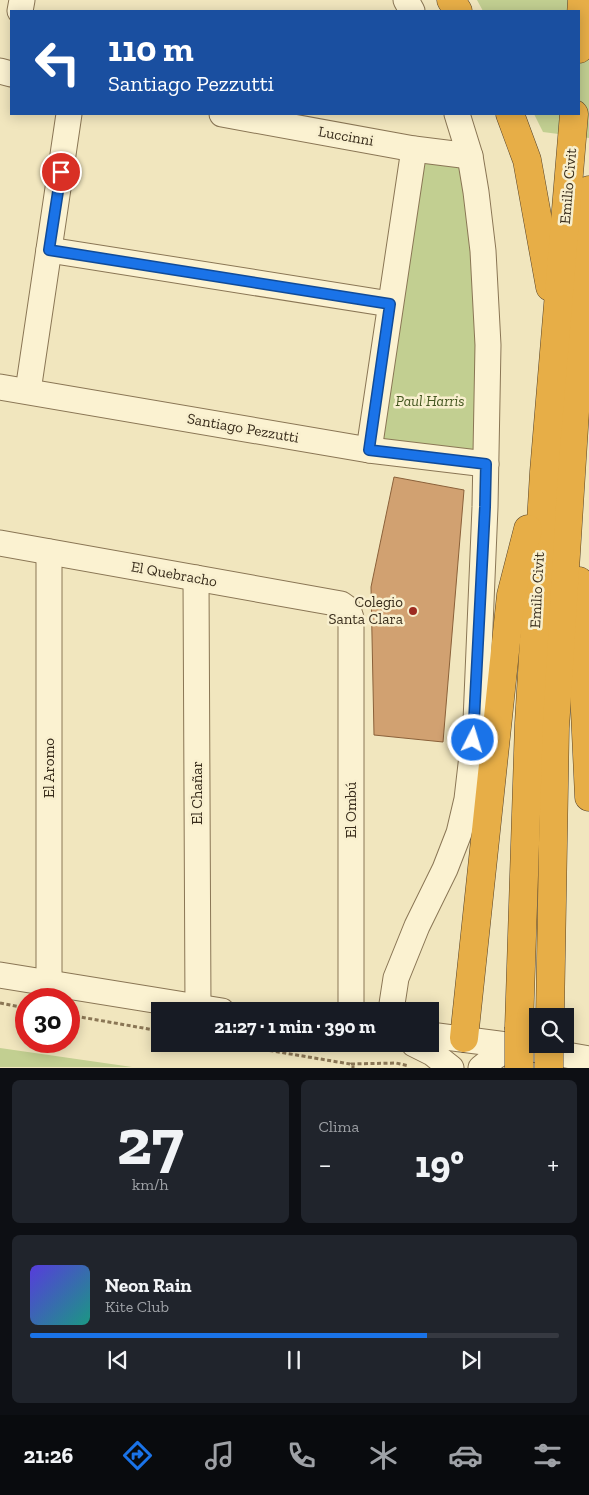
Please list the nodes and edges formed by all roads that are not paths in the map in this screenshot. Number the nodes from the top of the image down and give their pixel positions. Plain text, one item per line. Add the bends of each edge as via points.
1 (582, 0) edge
2 (580, 33) edge
3 (70, 115) edge
4 (227, 115) edge
5 (457, 115) edge
6 (510, 115) edge
7 (574, 115) edge
8 (414, 149) junction
9 (470, 156) junction
10 (589, 190) edge
11 (49, 250) junction
12 (390, 304) junction
13 (575, 315) edge
14 (0, 387) edge
15 (28, 391) junction
16 (369, 450) junction
17 (572, 459) junction
18 (486, 464) junction
19 (544, 472) junction
20 (0, 543) edge
21 (49, 552) junction
22 (196, 578) junction
23 (348, 609) joint
24 (589, 797) edge
25 (0, 976) edge
26 (49, 983) junction
27 (162, 1002) edge
28 (198, 1002) edge
29 (351, 1002) edge
30 (392, 1002) edge
31 (550, 1008) edge
32 (439, 1036) edge
33 (464, 1038) junction
34 (518, 1047) edge
35 (549, 1053) edge
36 (413, 1055) edge
37 (584, 1061) edge
38 (451, 1068) edge
39 (465, 1068) edge
40 (481, 1068) edge
41 (549, 1068) edge

1 - 2 highway
3 - 11 street
4 - 8 street, Luccinni
5 - 9 street
6 - 13 highway
7 - 13 highway, Emilio Civit
8 - 9 street, Luccinni
8 - 12 street
9 - 18 street via 483,252 488,345
10 - 13 highway, Emilio Civit
11 - 12 street
11 - 15 street
12 - 16 street
13 - 17 highway, Emilio Civit
13 - 19 highway, Emilio Civit
14 - 15 street, Santiago Pezzutti
15 - 16 street, Santiago Pezzutti
16 - 18 street, Santiago Pezzutti
17 - 24 highway
17 - 31 highway, Emilio Civit via 554,728
18 - 30 street via 476,721 467,799 459,833 445,869 396,978
19 - 33 highway via 511,594
19 - 34 highway, Emilio Civit via 529,723
20 - 21 street, El Quebracho
21 - 22 street, El Quebracho
21 - 26 street, El Aromo
22 - 23 street, El Quebracho via 341,604
22 - 28 street, El Chañar
23 - 29 street, El Ombú via 351,618
25 - 26 street
26 - 27 street
32 - 33 street
33 - 34 street
33 - 39 street
34 - 37 street
34 - 40 street via 496,1056
35 - 41 highway, bridge
36 - 38 street via 432,1053

